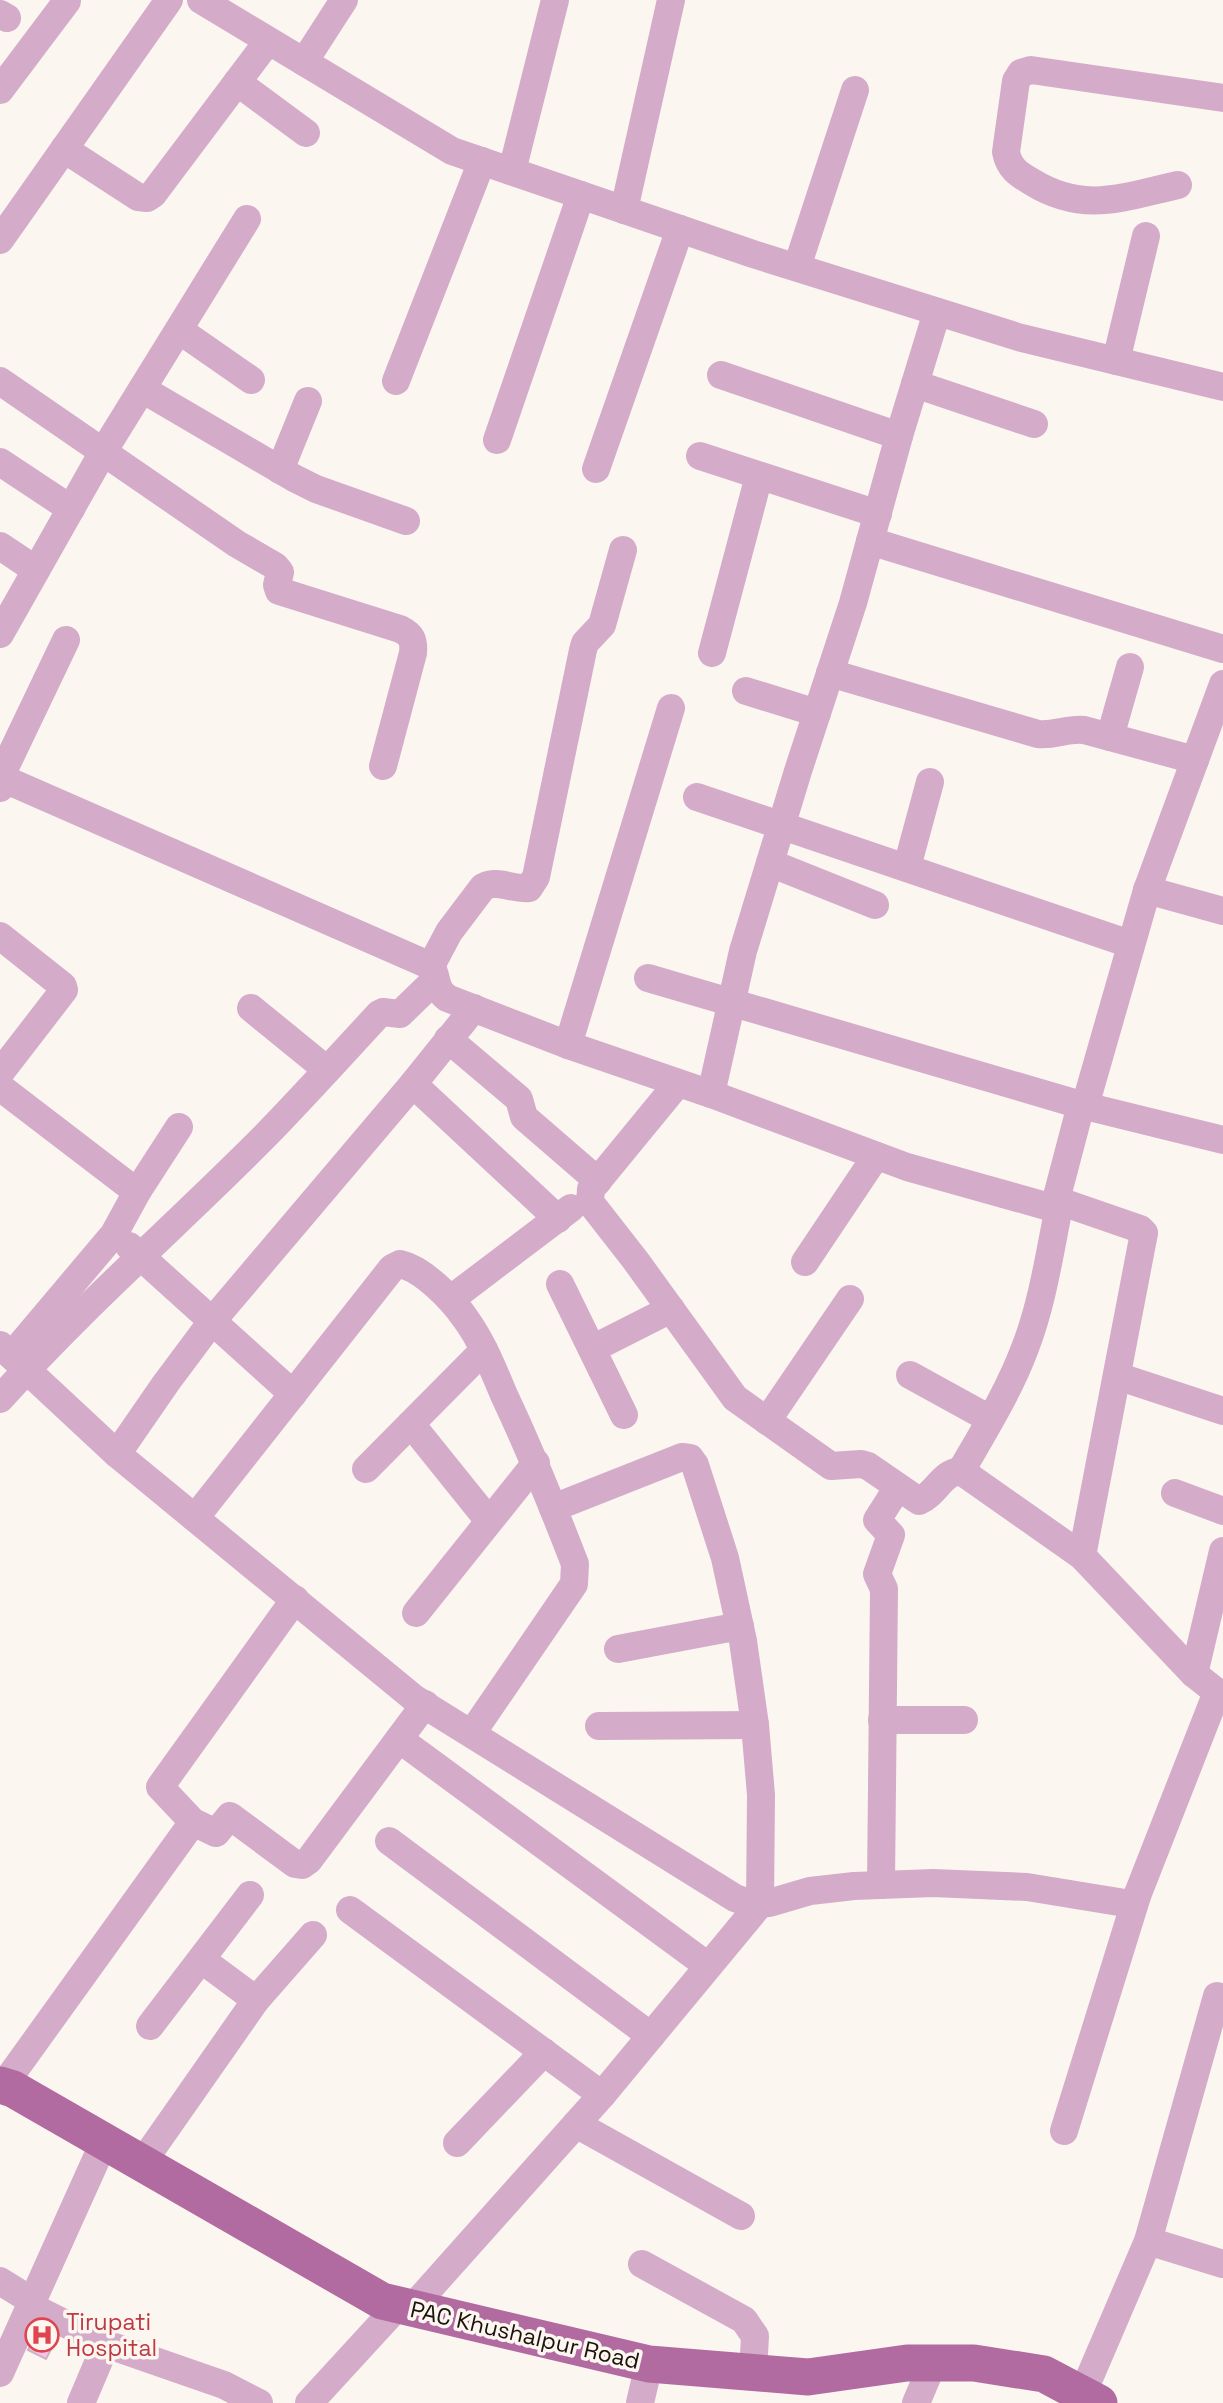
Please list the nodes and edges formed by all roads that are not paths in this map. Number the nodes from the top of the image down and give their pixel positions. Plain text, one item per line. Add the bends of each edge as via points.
1 (169, 0) edge
2 (201, 0) edge
3 (344, 0) edge
4 (555, 0) edge
5 (671, 0) edge
6 (67, 1) edge
7 (268, 41) junction
8 (304, 62) junction
9 (237, 82) junction
10 (0, 90) edge
11 (855, 90) dead end
12 (1223, 98) edge
13 (306, 133) dead end
14 (64, 149) junction
15 (482, 161) junction
16 (512, 172) junction
17 (1178, 185) dead end
18 (581, 195) junction
19 (624, 209) junction
20 (247, 219) dead end
21 (680, 229) junction
22 (1146, 236) dead end
23 (0, 240) edge
24 (797, 267) junction
25 (937, 312) junction
26 (179, 330) junction
27 (1116, 361) junction
28 (721, 375) dead end
29 (251, 380) dead end
30 (0, 381) edge
31 (396, 381) dead end
32 (915, 384) junction
33 (1223, 387) edge
34 (142, 390) junction
35 (308, 401) dead end
36 (1034, 424) dead end
37 (899, 436) junction
38 (497, 440) dead end
39 (103, 452) junction
40 (700, 456) dead end
41 (0, 461) edge
42 (596, 469) dead end
43 (280, 470) junction
44 (759, 476) junction
45 (71, 509) junction
46 (406, 521) dead end
47 (874, 528) junction
48 (0, 546) edge
49 (623, 550) dead end
50 (36, 570) junction
51 (0, 635) edge
52 (66, 640) dead end
53 (1223, 649) edge
54 (712, 653) dead end
55 (1130, 667) dead end
56 (830, 673) junction
57 (1223, 684) edge
58 (746, 691) dead end
59 (671, 708) dead end
60 (817, 713) junction
61 (1110, 737) junction
62 (1207, 748) edge
63 (383, 766) dead end
64 (0, 778) edge
65 (930, 782) dead end
66 (0, 788) edge
67 (697, 797) dead end
68 (782, 825) junction
69 (770, 863) junction
70 (907, 867) junction
71 (1147, 890) junction
72 (874, 905) dead end
73 (1223, 911) edge
74 (0, 936) edge
75 (1130, 944) junction
76 (433, 973) junction
77 (648, 978) dead end
78 (733, 1004) junction
79 (251, 1007) dead end
80 (474, 1008) junction
81 (448, 1039) junction
82 (568, 1045) junction
83 (327, 1070) junction
84 (0, 1073) edge
85 (678, 1083) junction
86 (413, 1084) junction
87 (0, 1087) edge
88 (711, 1094) junction
89 (1083, 1105) junction
90 (179, 1126) dead end
91 (1223, 1140) edge
92 (876, 1156) junction
93 (594, 1188) junction
94 (137, 1192) junction
95 (1058, 1201) junction
96 (558, 1219) junction
97 (114, 1234) junction
98 (142, 1256) junction
99 (805, 1262) dead end
100 (560, 1284) dead end
101 (451, 1299) junction
102 (850, 1299) dead end
103 (671, 1309) junction
104 (214, 1320) junction
105 (592, 1349) junction
106 (484, 1350) junction
107 (13, 1357) edge
108 (909, 1375) dead end
109 (1118, 1376) junction
110 (293, 1394) junction
111 (0, 1399) edge
112 (1223, 1411) edge
113 (624, 1416) dead end
114 (990, 1419) junction
115 (767, 1421) junction
116 (411, 1424) junction
117 (117, 1454) junction
118 (536, 1463) junction
119 (366, 1469) dead end
120 (961, 1471) junction
121 (898, 1488) junction
122 (1175, 1493) dead end
123 (553, 1508) junction
124 (1223, 1511) edge
125 (195, 1518) junction
126 (489, 1521) junction
127 (1223, 1551) edge
128 (1082, 1556) junction
129 (295, 1599) junction
130 (416, 1613) dead end
131 (740, 1626) junction
132 (618, 1649) dead end
133 (1194, 1674) junction
134 (1220, 1693) edge
135 (425, 1704) junction
136 (882, 1720) junction
137 (964, 1720) dead end
138 (755, 1725) junction
139 (599, 1726) dead end
140 (472, 1733) junction
141 (399, 1739) junction
142 (193, 1822) junction
143 (389, 1841) dead end
144 (881, 1885) junction
145 (250, 1895) dead end
146 (1137, 1896) junction
147 (760, 1904) junction
148 (350, 1910) dead end
149 (313, 1935) dead end
150 (202, 1959) junction
151 (708, 1966) junction
152 (1217, 1996) dead end
153 (256, 2000) junction
154 (150, 2026) dead end
155 (650, 2036) junction
156 (544, 2052) junction
157 (2, 2086) edge
158 (602, 2095) junction
159 (576, 2124) junction
160 (1064, 2131) dead end
161 (104, 2141) junction
162 (457, 2143) dead end
163 (142, 2163) junction
164 (741, 2216) dead end
165 (1148, 2241) junction
166 (642, 2264) dead end
167 (1223, 2264) edge
168 (0, 2281) edge
169 (31, 2304) junction
170 (406, 2306) junction
171 (106, 2344) junction
172 (933, 2363) junction
173 (649, 2364) junction
174 (0, 2373) edge
175 (752, 2373) junction
176 (1091, 2399) edge
177 (81, 2403) edge
178 (260, 2403) edge
179 (309, 2403) edge
180 (640, 2403) edge
181 (916, 2403) edge

1 - 14 street
2 - 7 street
3 - 8 street
4 - 16 street
5 - 19 street
6 - 10 street
7 - 8 street
7 - 9 street
8 - 15 street via 452,150
9 - 13 street
9 - 14 street via 147,198 138,197
11 - 24 street
12 - 17 street via 1031,70 1016,81 1006,152 1016,172 1051,193 1086,201
14 - 23 street
15 - 16 street
15 - 31 street
16 - 18 street
18 - 19 street
18 - 38 street
19 - 21 street
20 - 26 street
21 - 24 street
21 - 42 street
22 - 27 street
24 - 25 street
25 - 27 street
25 - 32 street
26 - 29 street
26 - 34 street
27 - 33 street
28 - 37 street
30 - 39 street
32 - 36 street
32 - 37 street
34 - 39 street
34 - 43 street
35 - 43 street
37 - 47 street
39 - 45 street
39 - 63 street via 275,566 280,572 279,591 410,634 413,653
40 - 44 street
41 - 45 street
43 - 46 street via 316,489
44 - 47 street
44 - 54 street
45 - 50 street
47 - 53 street
47 - 56 street
48 - 50 street
49 - 76 street via 602,625 583,650 536,877 529,888 498,883 483,887 449,932
50 - 51 street
52 - 64 street
55 - 61 street
56 - 60 street
56 - 61 street via 1038,734 1076,729
57 - 62 street
58 - 60 street
59 - 82 street
60 - 68 street
61 - 62 street
62 - 71 street
65 - 70 street
66 - 76 street via 13,783
67 - 68 street
68 - 69 street
68 - 70 street
69 - 72 street
69 - 78 street via 743,951
70 - 75 street
71 - 73 street
71 - 75 street
74 - 84 street via 64,990
75 - 89 street
76 - 80 street via 436,987 447,998
76 - 83 street via 400,1014 379,1014
77 - 78 street
78 - 88 street
78 - 89 street
79 - 83 street
80 - 81 street
80 - 82 street
81 - 86 street
81 - 93 street via 519,1099 524,1117
82 - 85 street
83 - 98 street
85 - 88 street
85 - 93 street
86 - 96 street
86 - 104 street
87 - 94 street
88 - 92 street
89 - 91 street
89 - 95 street
90 - 94 street
92 - 95 street via 1046,1206
92 - 99 street
93 - 96 street
93 - 103 street via 590,1202
94 - 97 street
95 - 109 street via 1144,1233
95 - 114 street via 1031,1332
96 - 101 street
97 - 98 street
97 - 107 street
98 - 104 street
98 - 107 street
100 - 105 street
101 - 106 street
101 - 110 street via 409,1266 392,1268
102 - 115 street
103 - 105 street
103 - 115 street via 735,1398
104 - 110 street
104 - 117 street
105 - 113 street
106 - 116 street
106 - 118 street
107 - 111 street
107 - 117 street
108 - 114 street
109 - 112 street
109 - 128 street
110 - 125 street
114 - 120 street
115 - 121 street via 831,1466 869,1466
116 - 119 street
116 - 126 street
117 - 125 street
118 - 123 street
118 - 126 street
120 - 121 street via 948,1475 919,1500
120 - 128 street
121 - 136 street via 877,1518 891,1535 877,1574 884,1589
122 - 124 street
123 - 131 street via 682,1457 690,1458 725,1558
123 - 140 street via 575,1564 574,1584
125 - 129 street
126 - 130 street
127 - 133 street
128 - 133 street
129 - 135 street
129 - 142 street via 160,1787
131 - 132 street
131 - 138 street
133 - 134 street
134 - 146 street
135 - 140 street
135 - 141 street
136 - 137 street
136 - 144 street
138 - 139 street
138 - 147 street via 761,1795
140 - 147 street via 735,1898
141 - 142 street via 302,1865 230,1816 216,1833
141 - 151 street
142 - 157 street
143 - 155 street
144 - 146 street via 1027,1887 1131,1904
144 - 147 street via 810,1891
145 - 150 street
146 - 160 street
147 - 151 street
148 - 156 street
149 - 153 street
150 - 153 street
150 - 154 street
151 - 155 street
152 - 165 street
153 - 163 street
155 - 158 street
156 - 158 street
156 - 162 street
157 - 161 main road, PAC Khushalpur Road
158 - 159 street
159 - 164 street
159 - 170 street
161 - 163 main road, PAC Khushalpur Road
161 - 169 street
163 - 170 main road, PAC Khushalpur Road via 382,2301
165 - 167 street
165 - 176 street
166 - 175 street via 744,2320 755,2336
168 - 169 street
169 - 171 street
169 - 174 street
170 - 173 main road, PAC Khushalpur Road
170 - 179 street
171 - 177 street
171 - 178 street via 224,2385
172 - 175 main road, PAC Khushalpur Road via 808,2377
172 - 176 main road, PAC Khushalpur Road via 974,2363 1044,2374
172 - 181 street
173 - 175 main road, PAC Khushalpur Road
173 - 180 street

